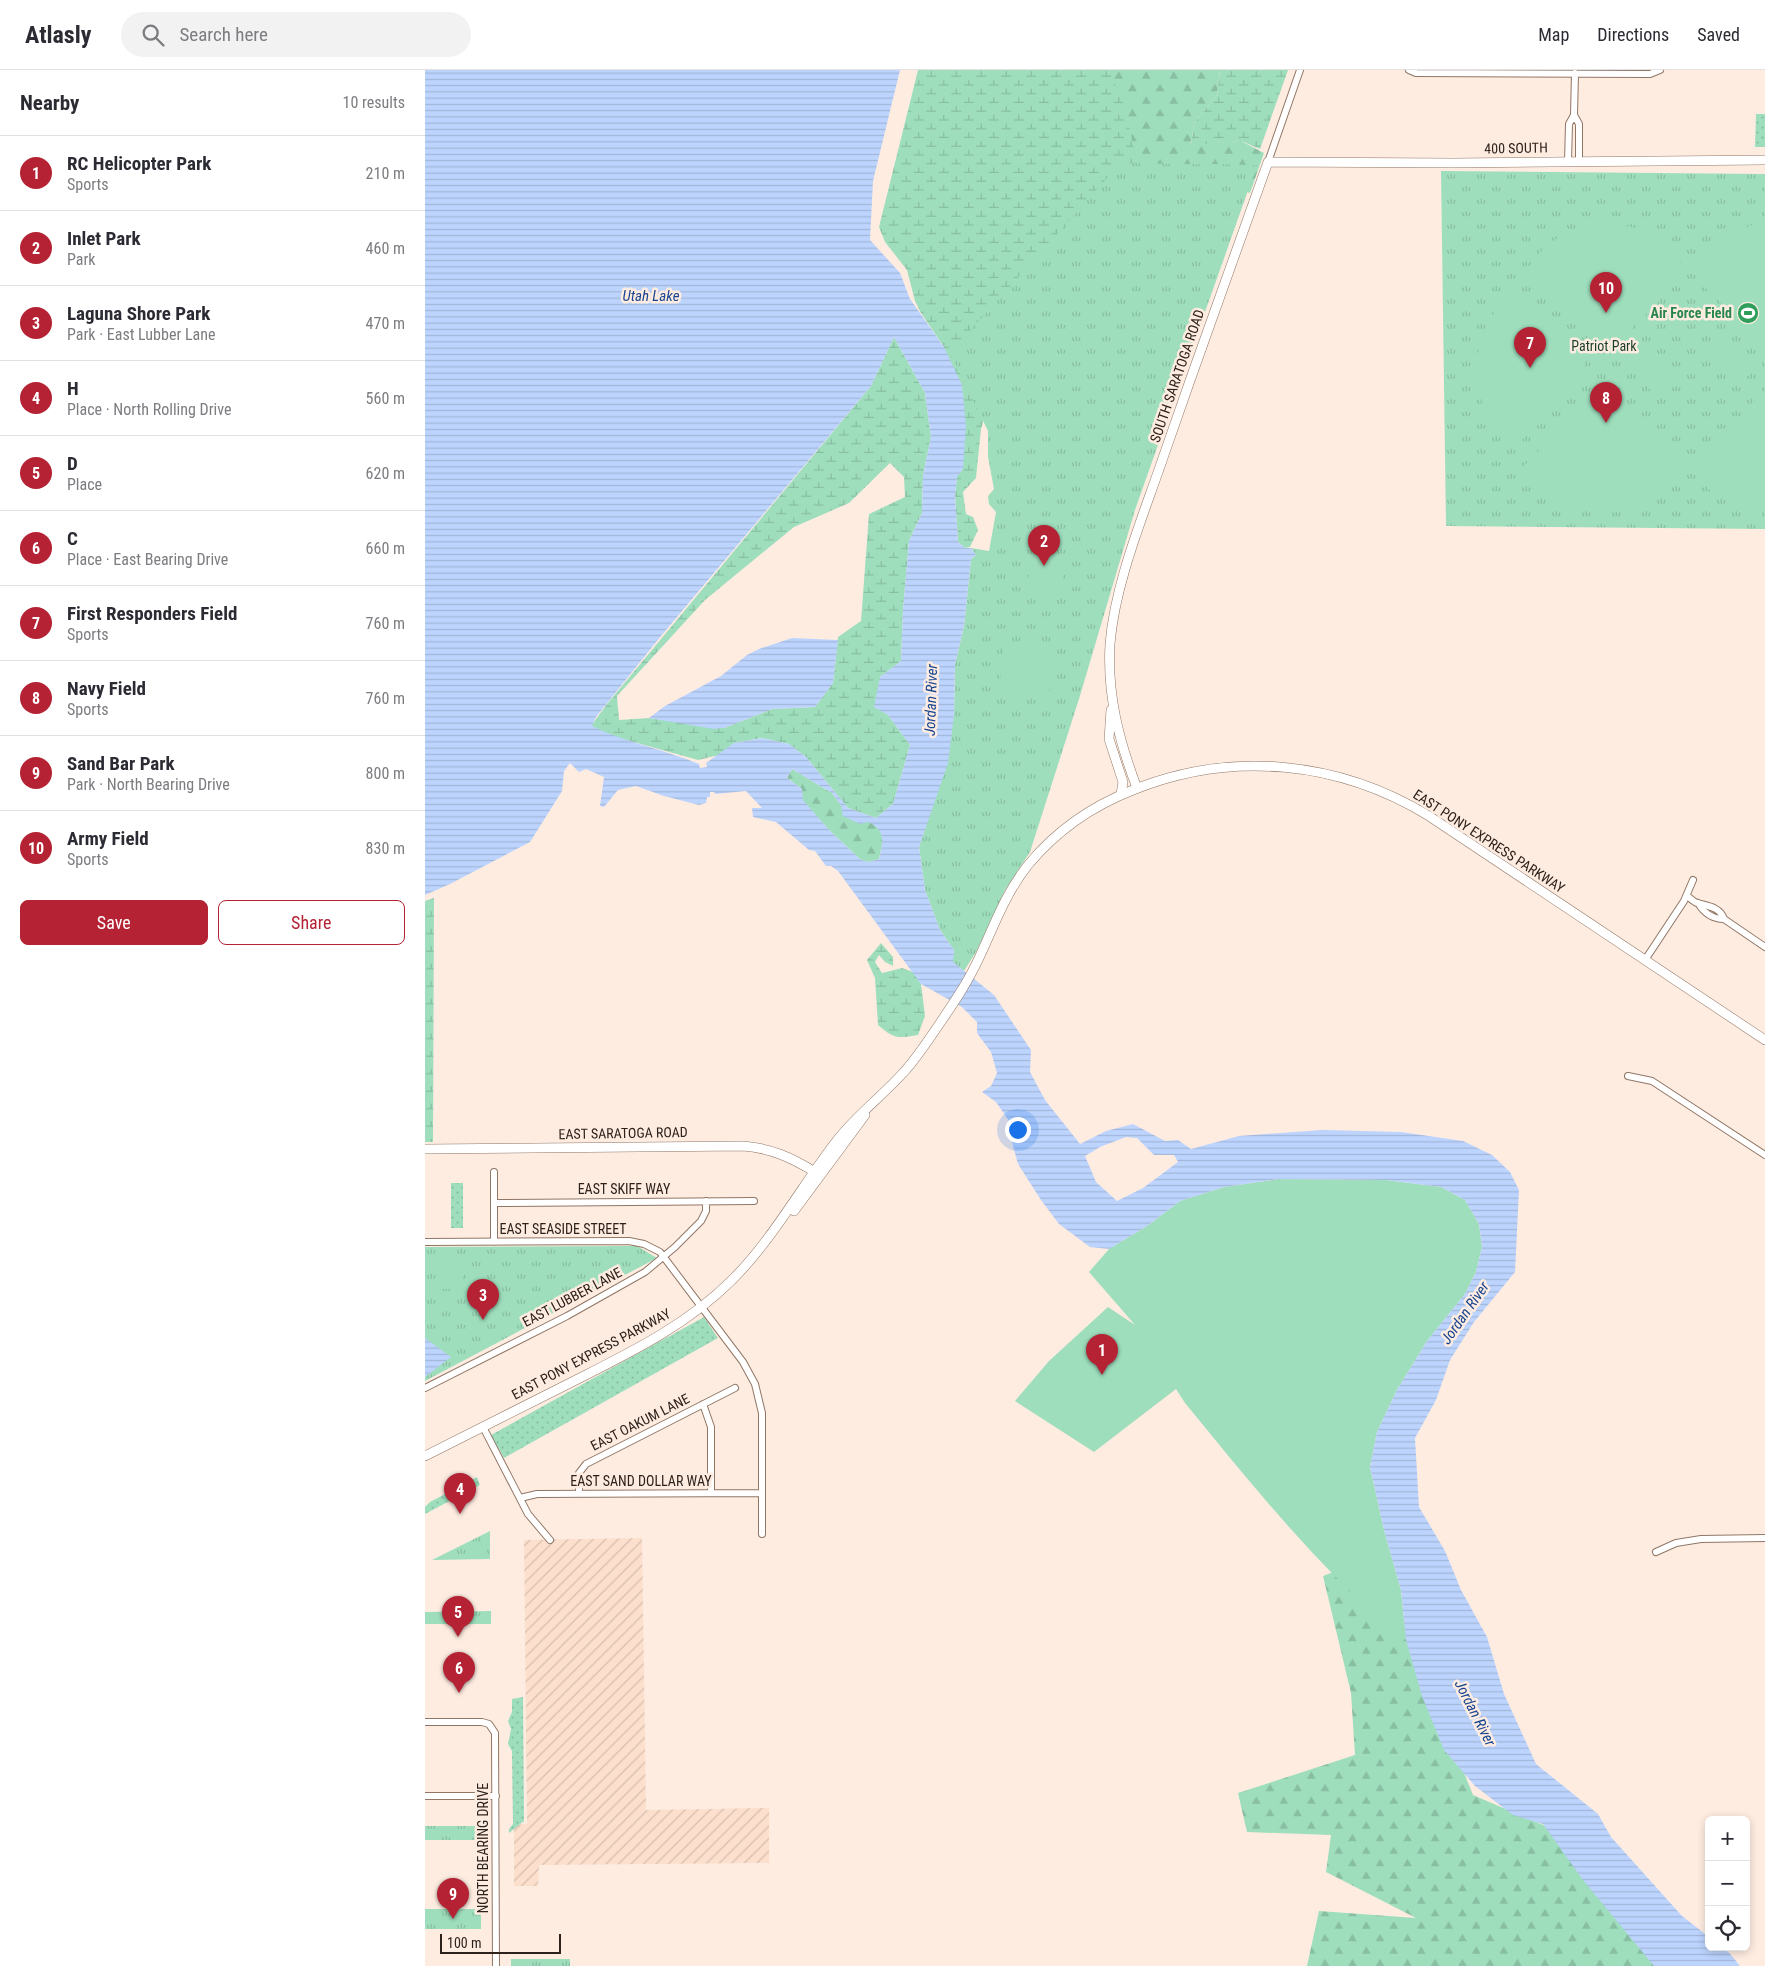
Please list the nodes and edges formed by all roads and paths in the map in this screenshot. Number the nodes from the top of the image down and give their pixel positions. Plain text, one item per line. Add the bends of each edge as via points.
1 (1300, 70) edge
2 (1409, 70) edge
3 (1660, 70) edge
4 (1575, 73) junction
5 (1575, 115) junction
6 (1765, 160) edge
7 (1267, 162) junction
8 (1568, 162) junction
9 (1579, 162) junction
10 (1112, 701) junction
11 (1137, 788) junction
12 (1121, 794) junction
13 (1693, 880) dead end
14 (1687, 896) junction
15 (1765, 947) edge
16 (1645, 960) junction
17 (1765, 1040) edge
18 (1628, 1076) dead end
19 (871, 1104) junction
20 (425, 1149) edge
21 (1765, 1155) edge
22 (494, 1172) dead end
23 (815, 1172) junction
24 (754, 1201) dead end
25 (494, 1202) junction
26 (707, 1202) junction
27 (774, 1231) junction
28 (425, 1242) edge
29 (494, 1242) junction
30 (664, 1257) junction
31 (701, 1307) junction
32 (425, 1388) edge
33 (735, 1388) dead end
34 (703, 1404) junction
35 (483, 1427) junction
36 (425, 1456) edge
37 (711, 1493) junction
38 (762, 1493) junction
39 (579, 1494) junction
40 (520, 1498) junction
41 (763, 1534) dead end
42 (1765, 1538) edge
43 (550, 1540) dead end
44 (1656, 1552) dead end
45 (425, 1722) edge
46 (425, 1796) edge
47 (496, 1796) junction
48 (496, 1966) edge

1 - 7 street, SOUTH SARATOGA ROAD
2 - 4 street via 1416,73
3 - 4 street via 1650,74
4 - 5 street
5 - 8 street via 1569,124
5 - 9 street via 1579,124
6 - 9 main road, 400 SOUTH
7 - 8 main road, 400 SOUTH
7 - 10 main road, SOUTH SARATOGA ROAD via 1122,582 1110,645
8 - 9 main road, 400 SOUTH
10 - 11 main road via 1122,747
10 - 12 main road via 1109,739 1123,782
11 - 12 main road, EAST PONY EXPRESS PARKWAY
11 - 16 main road, EAST PONY EXPRESS PARKWAY via 1189,772 1247,765 1295,768 1355,781 1429,816
12 - 19 main road, EAST PONY EXPRESS PARKWAY via 1074,821 1028,865 1005,899 951,1007 906,1070
13 - 14 street
14 - 15 street via 1707,913 1724,920
14 - 16 street
16 - 17 main road, EAST PONY EXPRESS PARKWAY
18 - 21 street via 1652,1082
19 - 23 main road, EAST PONY EXPRESS PARKWAY via 852,1122
19 - 27 main road, EAST PONY EXPRESS PARKWAY via 804,1198
20 - 23 main road, EAST SARATOGA ROAD via 743,1146 779,1153
22 - 25 street
23 - 27 main road, EAST PONY EXPRESS PARKWAY
24 - 26 street, EAST SKIFF WAY
25 - 26 street, EAST SKIFF WAY
25 - 29 street
26 - 30 street, EAST LUBBER LANE via 703,1218
27 - 31 main road, EAST PONY EXPRESS PARKWAY via 739,1272
28 - 29 street, EAST SEASIDE STREET
29 - 30 street, EAST SEASIDE STREET via 629,1241 650,1246
30 - 31 street, EAST SEASIDE STREET
30 - 32 street, EAST LUBBER LANE via 597,1300
31 - 35 main road, EAST PONY EXPRESS PARKWAY via 649,1342
31 - 38 street, EAST SEASIDE STREET via 743,1362 758,1392 762,1413
33 - 34 street, EAST OAKUM LANE
34 - 37 street via 711,1427
34 - 39 street, EAST OAKUM LANE via 586,1464 579,1473
35 - 36 main road, EAST PONY EXPRESS PARKWAY
35 - 40 street
37 - 38 street, EAST SAND DOLLAR WAY
37 - 39 street, EAST SAND DOLLAR WAY
38 - 41 street, EAST SEASIDE STREET
39 - 40 street, EAST SAND DOLLAR WAY via 533,1494
40 - 43 street via 533,1521
42 - 44 street via 1701,1539 1676,1543
45 - 47 street, NORTH BEARING DRIVE via 489,1724 494,1730
46 - 47 street
47 - 48 street, NORTH BEARING DRIVE

